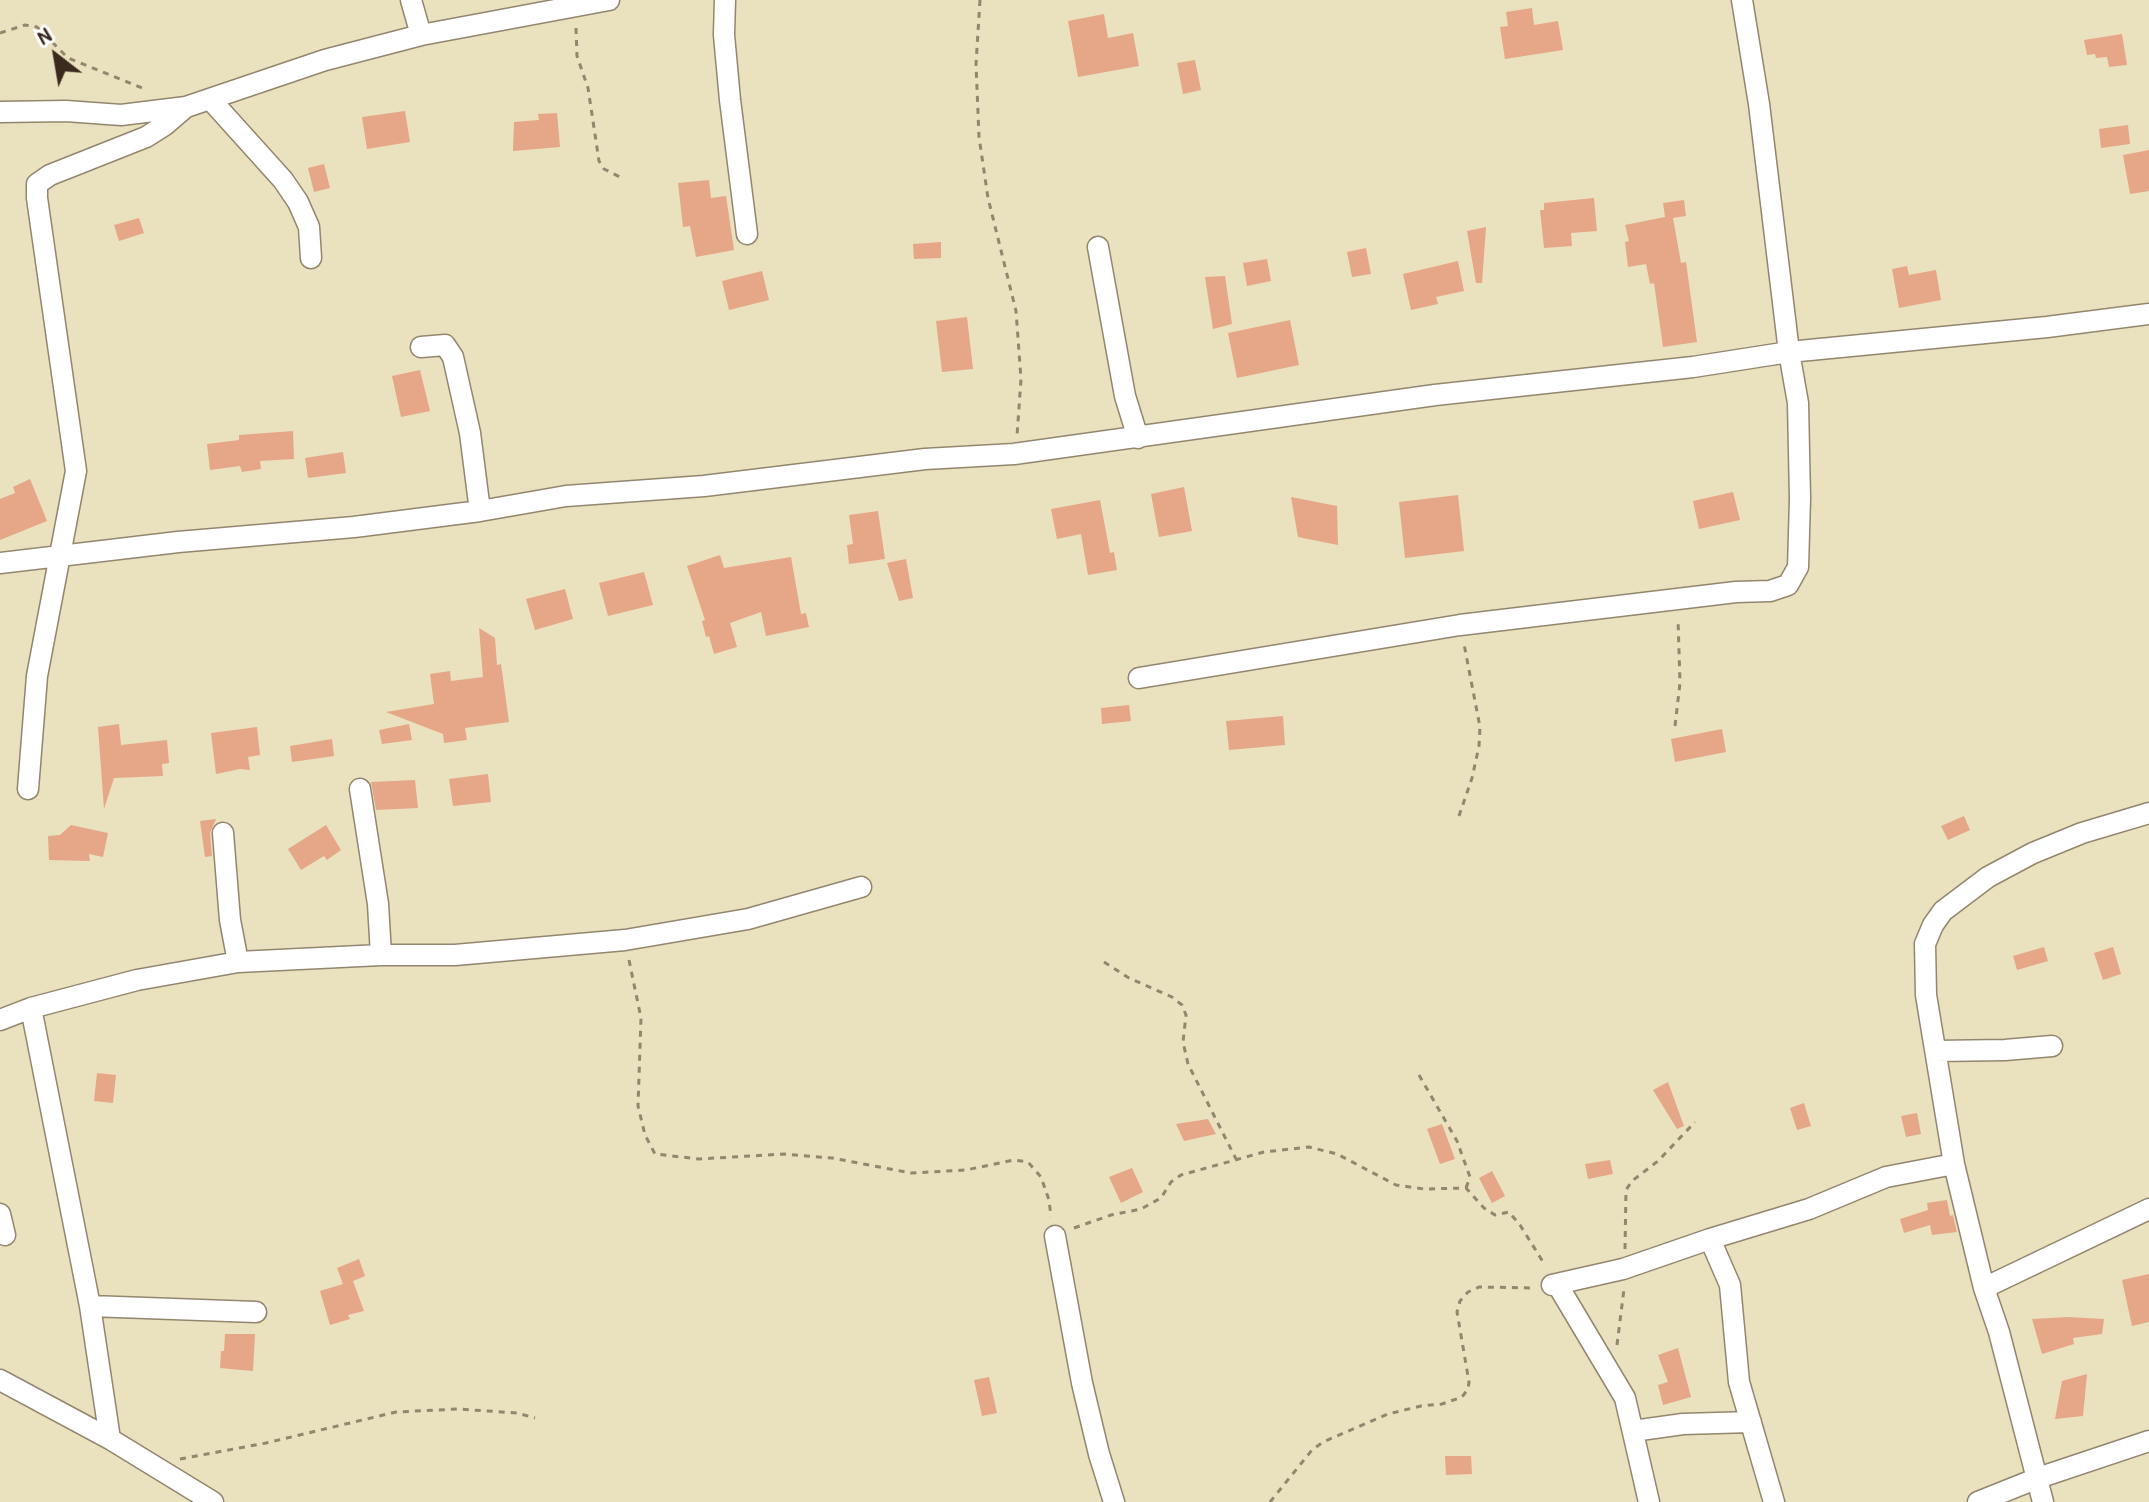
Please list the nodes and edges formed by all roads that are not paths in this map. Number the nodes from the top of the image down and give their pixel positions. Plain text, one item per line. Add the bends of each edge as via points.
1 (411, 0) edge
2 (609, 0) edge
3 (725, 0) edge
4 (1742, 0) edge
5 (421, 35) junction
6 (210, 99) junction
7 (186, 107) junction
8 (0, 112) edge
9 (747, 234) dead end
10 (1098, 247) dead end
11 (311, 258) dead end
12 (2149, 314) edge
13 (421, 347) dead end
14 (1789, 352) junction
15 (1138, 438) junction
16 (480, 511) junction
17 (60, 555) junction
18 (0, 563) edge
19 (1139, 678) dead end
20 (28, 789) dead end
21 (360, 789) dead end
22 (2149, 813) edge
23 (223, 833) dead end
24 (861, 887) dead end
25 (381, 955) junction
26 (238, 962) junction
27 (31, 1008) junction
28 (0, 1020) edge
29 (2052, 1046) dead end
30 (1936, 1051) junction
31 (1954, 1164) junction
32 (2149, 1209) edge
33 (0, 1214) edge
34 (5, 1235) dead end
35 (1055, 1236) road end
36 (1710, 1239) junction
37 (1984, 1288) junction
38 (90, 1306) junction
39 (256, 1312) dead end
40 (0, 1380) edge
41 (1751, 1422) junction
42 (1633, 1431) junction
43 (110, 1439) junction
44 (2149, 1441) edge
45 (2038, 1478) junction
46 (213, 1502) edge
47 (1114, 1502) edge
48 (1649, 1502) edge
49 (1774, 1502) edge
50 (1978, 1502) edge
51 (2043, 1502) edge

1 - 5 street
2 - 5 street
3 - 9 street via 730,100
4 - 14 street
5 - 6 street
6 - 7 street
6 - 11 street via 298,202 309,227
7 - 8 street via 121,115
7 - 17 street via 146,137 37,184 76,471
10 - 15 street via 1125,396
12 - 14 street
13 - 16 street via 445,345 453,357
14 - 15 street
14 - 19 street via 1798,403 1800,499 1798,567 1788,585 1460,625
15 - 16 street via 566,496
16 - 17 street
17 - 18 street
17 - 20 street via 37,676
21 - 25 street
22 - 30 street via 2033,853 1988,877 1943,911 1925,944 1924,958
23 - 26 street
24 - 25 street via 748,919 625,940 455,955
25 - 26 street
26 - 27 street via 137,980
27 - 28 street
27 - 38 street
29 - 30 street
30 - 31 street
31 - 36 street via 1886,1177 1809,1209
31 - 37 street
32 - 37 street
33 - 34 street
35 - 47 street via 1082,1383
36 - 41 street via 1730,1285 1739,1382
36 - 42 street via 1623,1269 1557,1284 1614,1376
37 - 45 street
38 - 39 street
38 - 43 street
40 - 43 street
41 - 42 street
41 - 49 street
42 - 48 street
43 - 46 street
44 - 45 street
45 - 50 street
45 - 51 street

